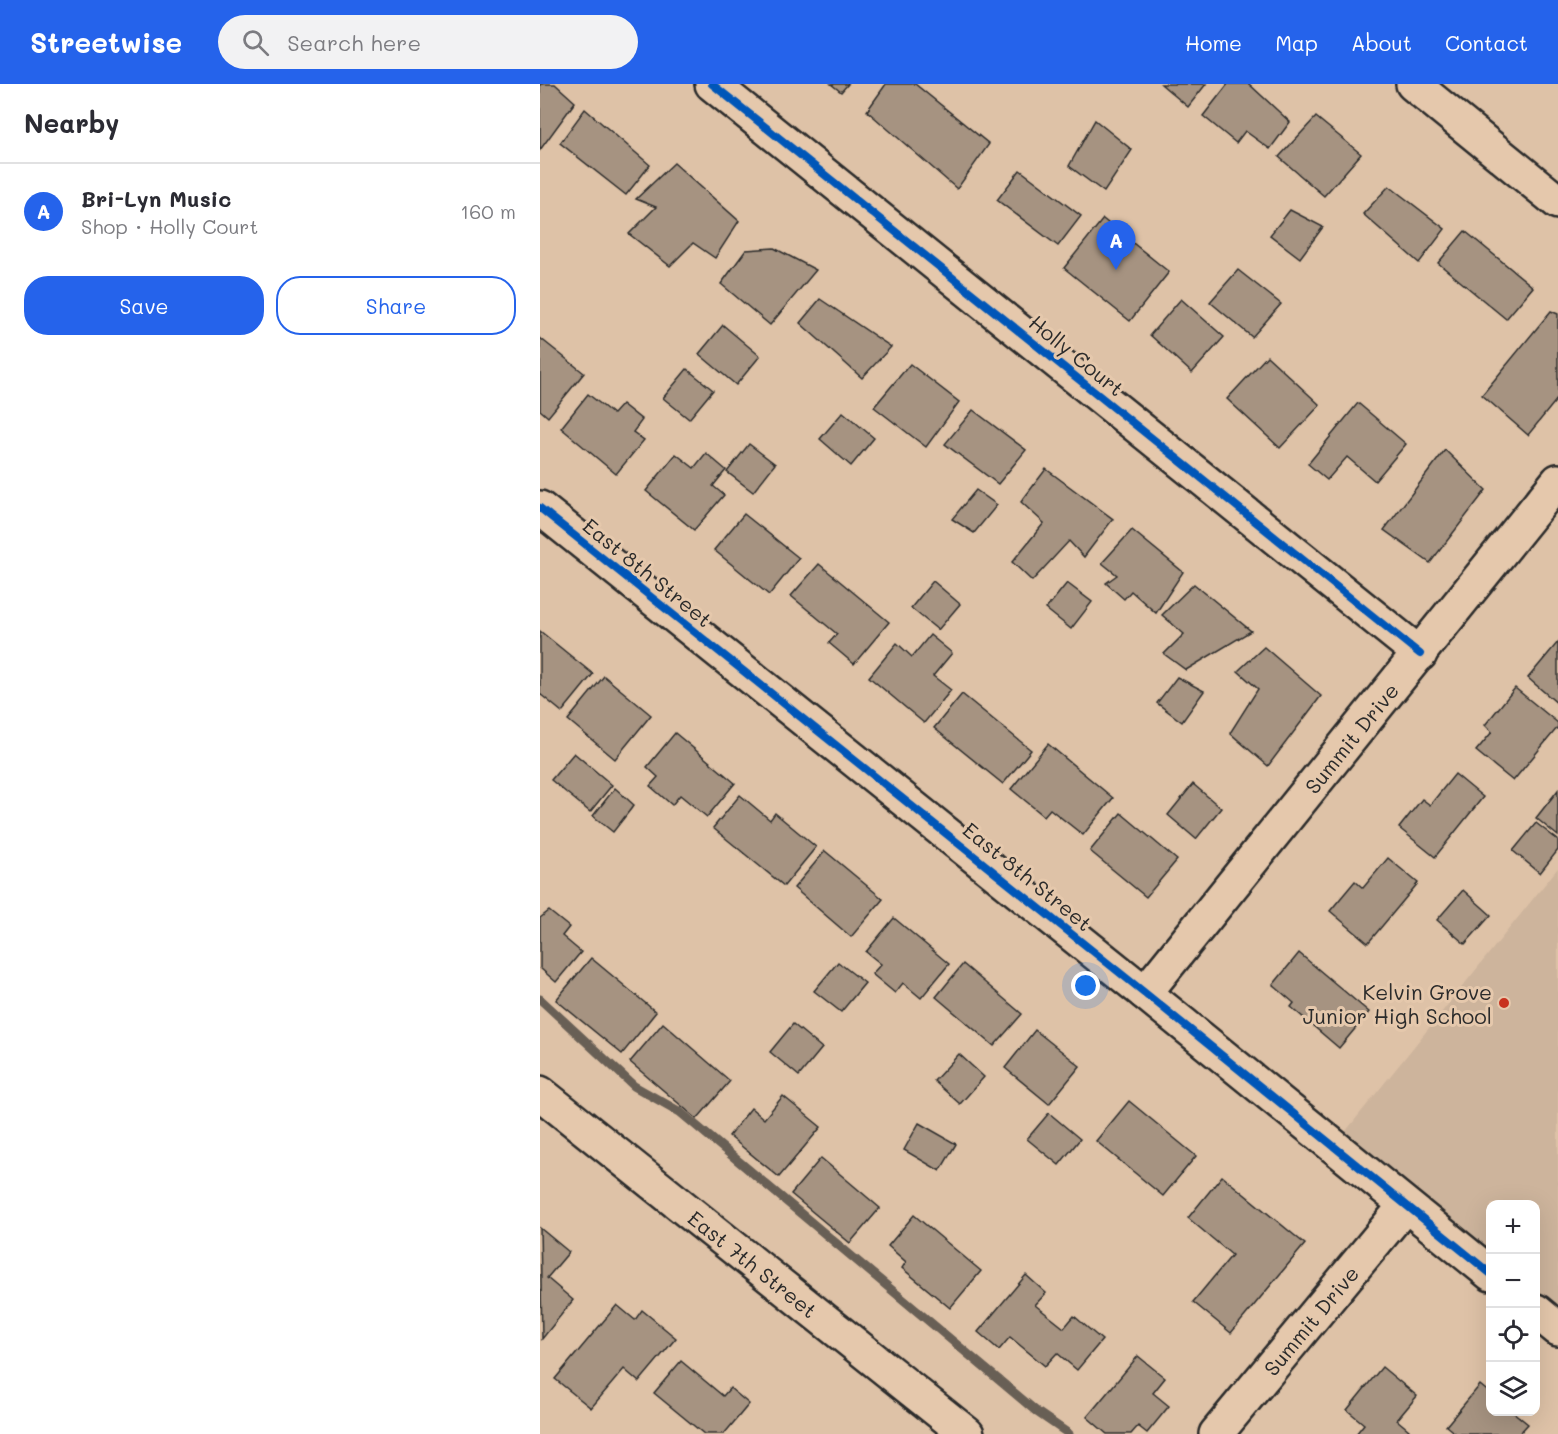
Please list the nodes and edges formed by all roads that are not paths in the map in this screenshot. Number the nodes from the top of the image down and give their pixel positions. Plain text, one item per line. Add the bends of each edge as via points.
1 (712, 84) edge
2 (1413, 84) edge
3 (1558, 202) edge
4 (1558, 482) edge
5 (540, 508) edge
6 (1420, 654) junction
7 (1145, 993) junction
8 (540, 1093) edge
9 (1406, 1206) junction
10 (1486, 1270) edge
11 (1540, 1314) edge
12 (1558, 1329) edge
13 (967, 1434) edge
14 (1216, 1434) edge

1 - 6 street, Holly Court
2 - 3 street
4 - 6 street, Summit Drive
5 - 7 street, East 8th Street
6 - 7 street, Summit Drive
7 - 9 street, East 8th Street
8 - 13 street, East 7th Street
9 - 10 street, East 8th Street
9 - 14 street, Summit Drive
11 - 12 street

